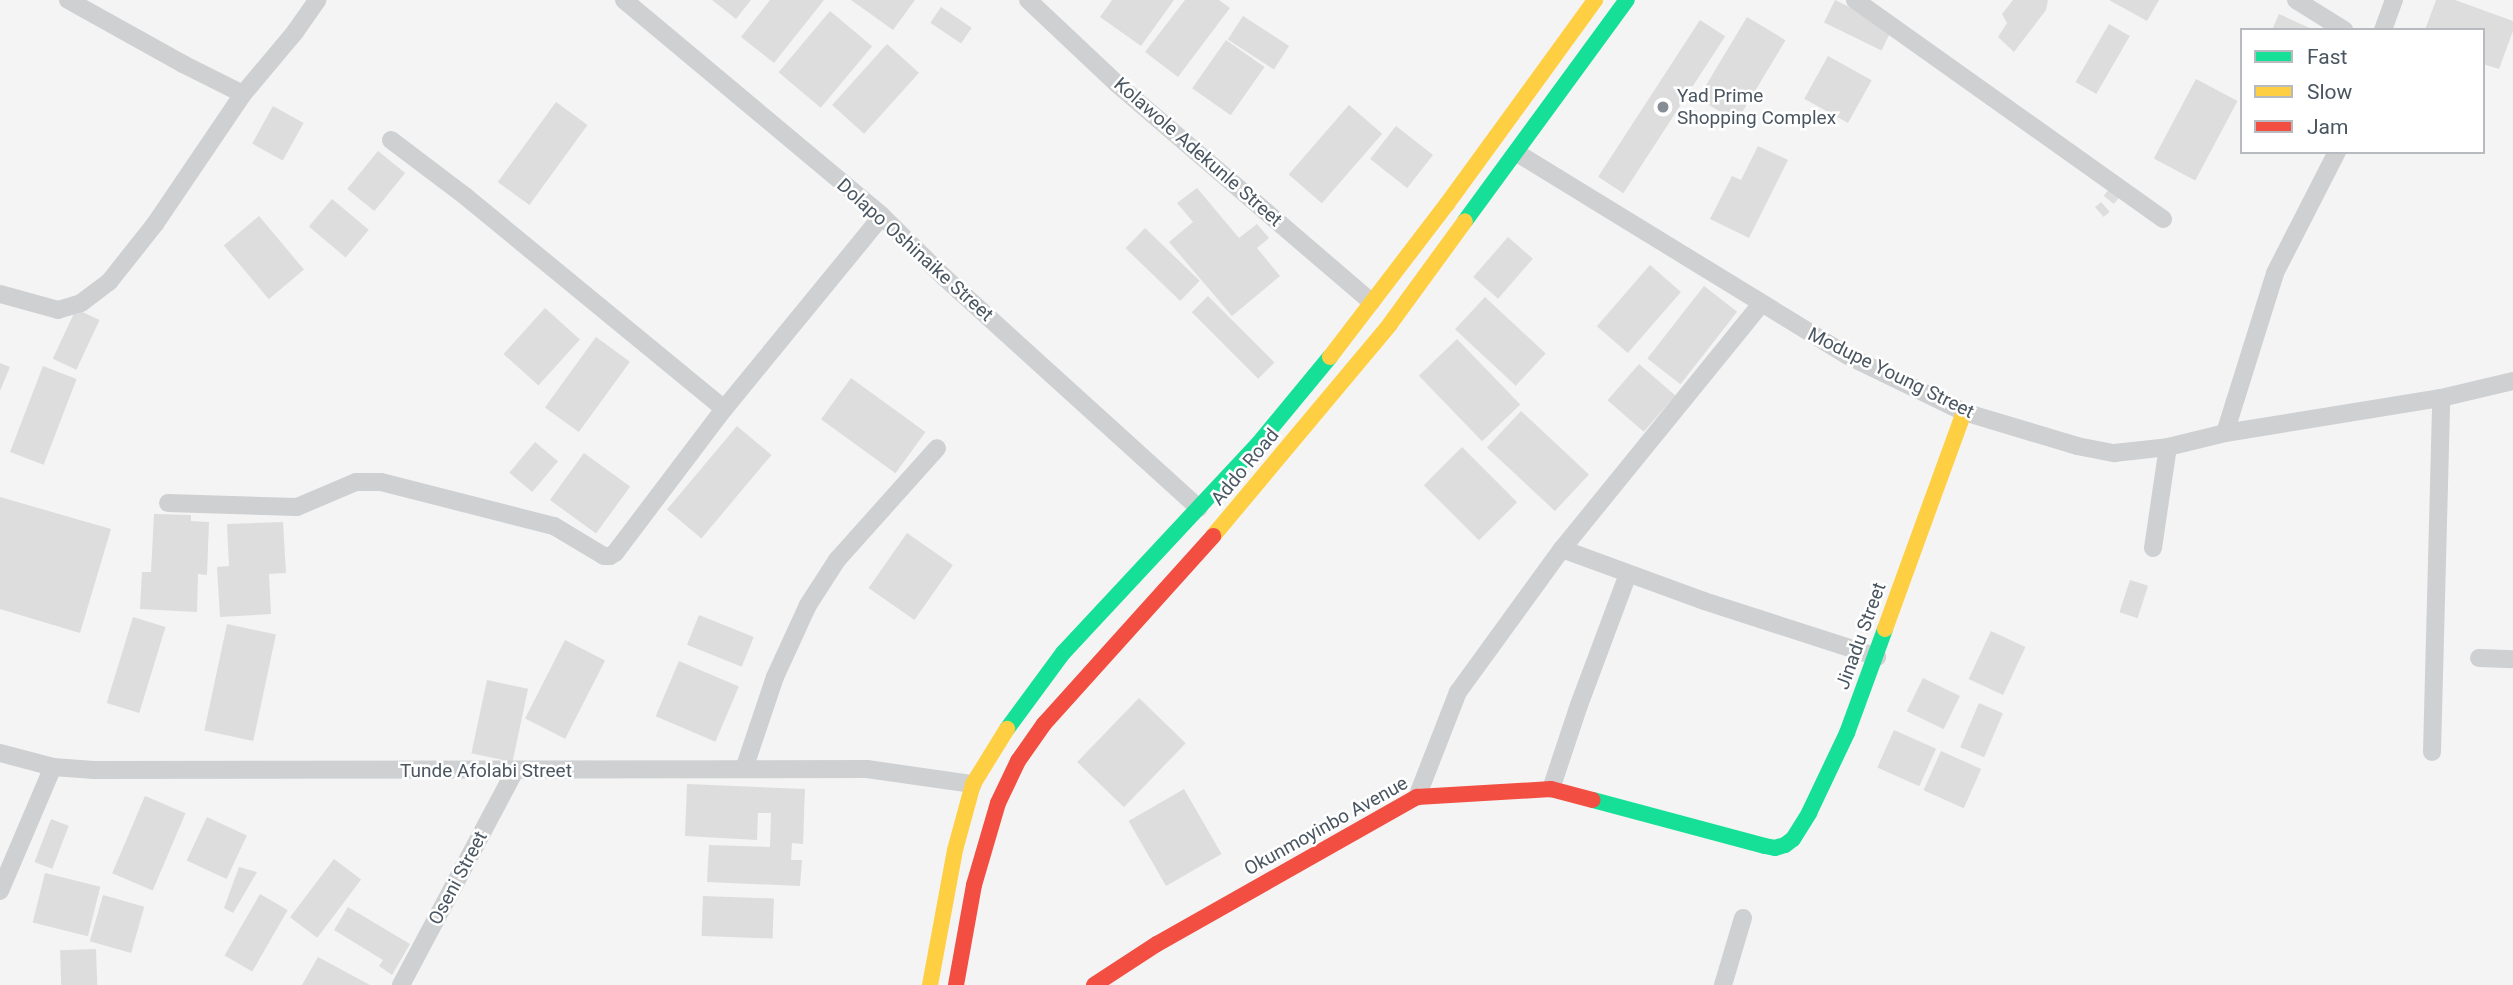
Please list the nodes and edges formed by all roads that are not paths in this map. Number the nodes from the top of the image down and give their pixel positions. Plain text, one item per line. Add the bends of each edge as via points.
1 (68, 0) edge
2 (317, 0) edge
3 (624, 0) edge
4 (1028, 0) edge
5 (1628, 0) edge
6 (1855, 0) edge
7 (2296, 0) edge
8 (2394, 0) edge
9 (1590, 2) edge
10 (1613, 19) junction
11 (2341, 28) edge
12 (2385, 28) edge
13 (243, 94) junction
14 (391, 141) dead end
15 (1517, 153) junction
16 (2336, 154) edge
17 (882, 216) junction
18 (2163, 219) dead end
19 (0, 294) edge
20 (1371, 302) junction
21 (1761, 304) junction
22 (2513, 382) edge
23 (2441, 398) junction
24 (723, 408) junction
25 (1964, 412) junction
26 (2225, 433) junction
27 (2168, 447) junction
28 (937, 448) dead end
29 (168, 503) dead end
30 (1199, 508) junction
31 (2153, 548) dead end
32 (1562, 549) junction
33 (1629, 574) junction
34 (1877, 657) junction
35 (2479, 658) dead end
36 (2513, 659) edge
37 (0, 752) edge
38 (2432, 752) dead end
39 (53, 767) junction
40 (744, 769) junction
41 (515, 771) junction
42 (973, 784) junction
43 (1551, 789) junction
44 (1417, 797) junction
45 (1765, 846) joint
46 (0, 891) edge
47 (1743, 918) dead end
48 (401, 985) edge
49 (930, 985) edge
50 (956, 985) edge
51 (1094, 985) edge
52 (1723, 985) edge

1 - 13 street
2 - 13 street
3 - 17 street, Dolapo Oshinaike Street
4 - 20 street, Kolawole Adekunle Street
5 - 10 main road, Addo Road
6 - 18 street
7 - 11 street
8 - 12 street
9 - 10 street
9 - 20 main road, Addo Road via 1447,204
10 - 15 main road, Addo Road
13 - 19 street via 155,224 109,282 81,303 58,310
14 - 24 street via 465,196
15 - 21 street, Modupe Young Street
15 - 50 main road, Addo Road via 1329,399 1235,512 1044,724 1018,761 998,803 974,885
16 - 26 street via 2275,273
17 - 24 street
17 - 30 street, Dolapo Oshinaike Street
20 - 30 main road, Addo Road via 1311,382
21 - 25 street, Modupe Young Street via 1849,356
21 - 32 street
22 - 23 street, Modupe Young Street
23 - 26 street, Modupe Young Street
23 - 38 street
24 - 29 street via 610,556 554,526 381,482 356,482 296,507
25 - 27 street, Modupe Young Street via 2114,453
25 - 34 main road, Jinadu Street
26 - 27 street, Modupe Young Street
27 - 31 street
28 - 40 street via 837,560 807,605 775,677
30 - 42 main road, Addo Road via 1063,653 1018,711
32 - 33 street
32 - 44 street via 1458,692
33 - 34 street
33 - 43 street
34 - 45 main road, Jinadu Street via 1809,813 1785,845
35 - 36 street
37 - 39 street, Tunde Afolabi Street
39 - 41 street, Tunde Afolabi Street via 214,772
39 - 46 street
40 - 41 street, Tunde Afolabi Street
40 - 42 street, Tunde Afolabi Street via 867,769
41 - 48 street, Oseni Street
42 - 49 main road, Addo Road via 955,850
43 - 44 main road, Okunmoyinbo Avenue
43 - 45 main road, Okunmoyinbo Avenue
44 - 51 main road, Okunmoyinbo Avenue via 1157,944
47 - 52 street

